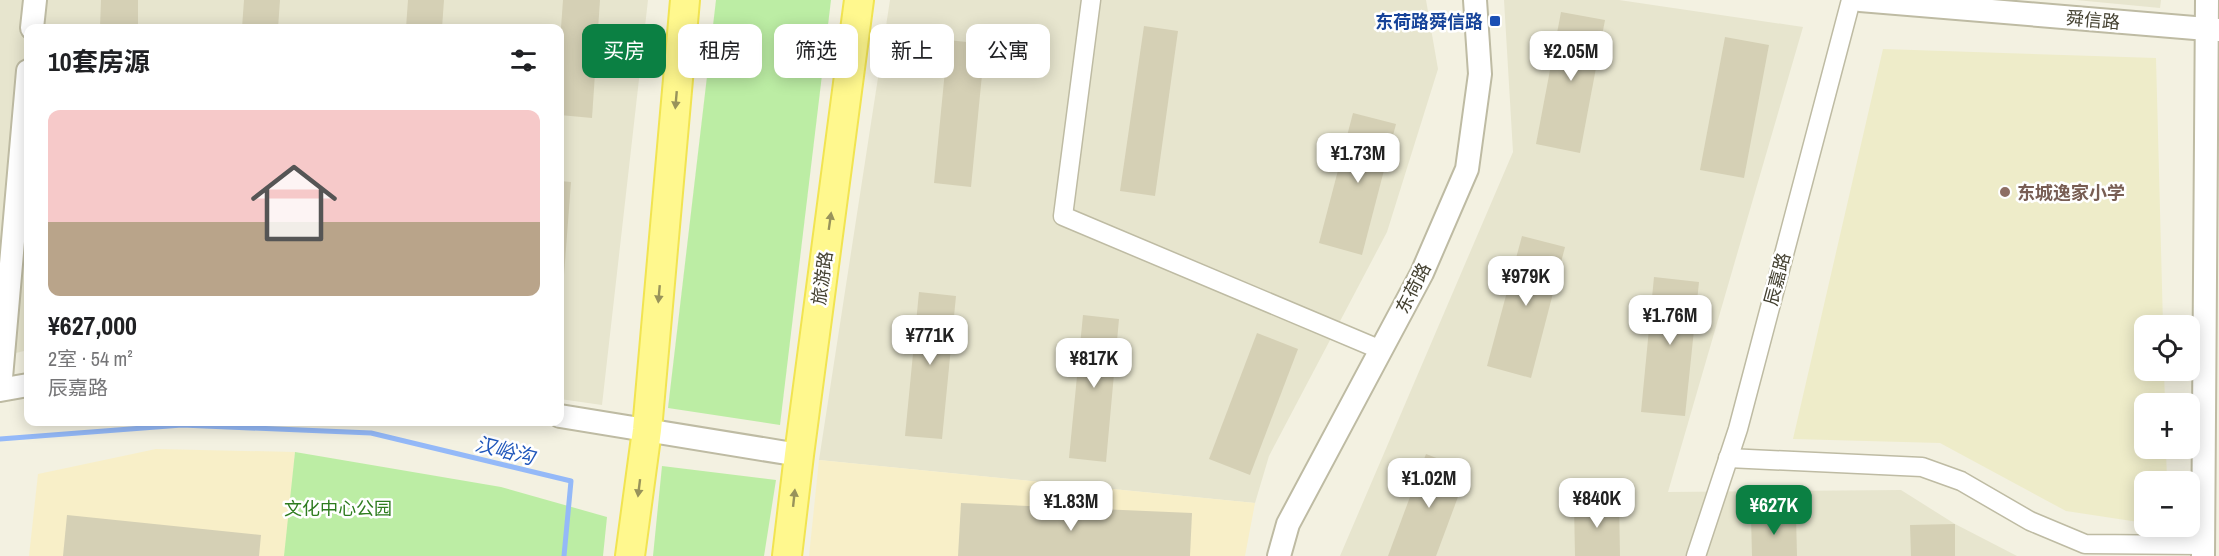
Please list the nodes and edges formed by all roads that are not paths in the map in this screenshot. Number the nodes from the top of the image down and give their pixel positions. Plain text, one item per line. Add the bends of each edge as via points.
1 (35, 0) edge
2 (685, 0) edge
3 (859, 0) edge
4 (1091, 0) edge
5 (1475, 0) edge
6 (1851, 0) edge
7 (1860, 0) edge
8 (2206, 0) edge
9 (32, 24) edge
10 (2212, 30) edge
11 (24, 116) edge
12 (1381, 350) junction
13 (24, 386) edge
14 (0, 389) edge
15 (564, 417) edge
16 (647, 430) junction
17 (799, 455) junction
18 (1728, 458) junction
19 (2203, 551) edge
20 (630, 556) edge
21 (787, 556) edge
22 (1279, 556) edge
23 (1696, 556) edge

1 - 9 street
2 -> 16 main road
17 -> 3 main road, 旅游路
4 - 12 street via 1063,216
5 - 12 street, 东荷路 via 1480,74 1467,169 1422,273
6 - 18 street, 辰嘉路
7 - 10 street, 舜信路
8 - 10 street
10 - 19 street
11 - 14 street
12 - 22 street, 东荷路 via 1288,524
13 - 14 street
15 - 16 street
16 - 17 street
16 -> 20 main road
21 -> 17 main road, 旅游路
18 - 19 street via 1922,467 1961,481 2030,521 2085,544
18 - 23 street, 辰嘉路

